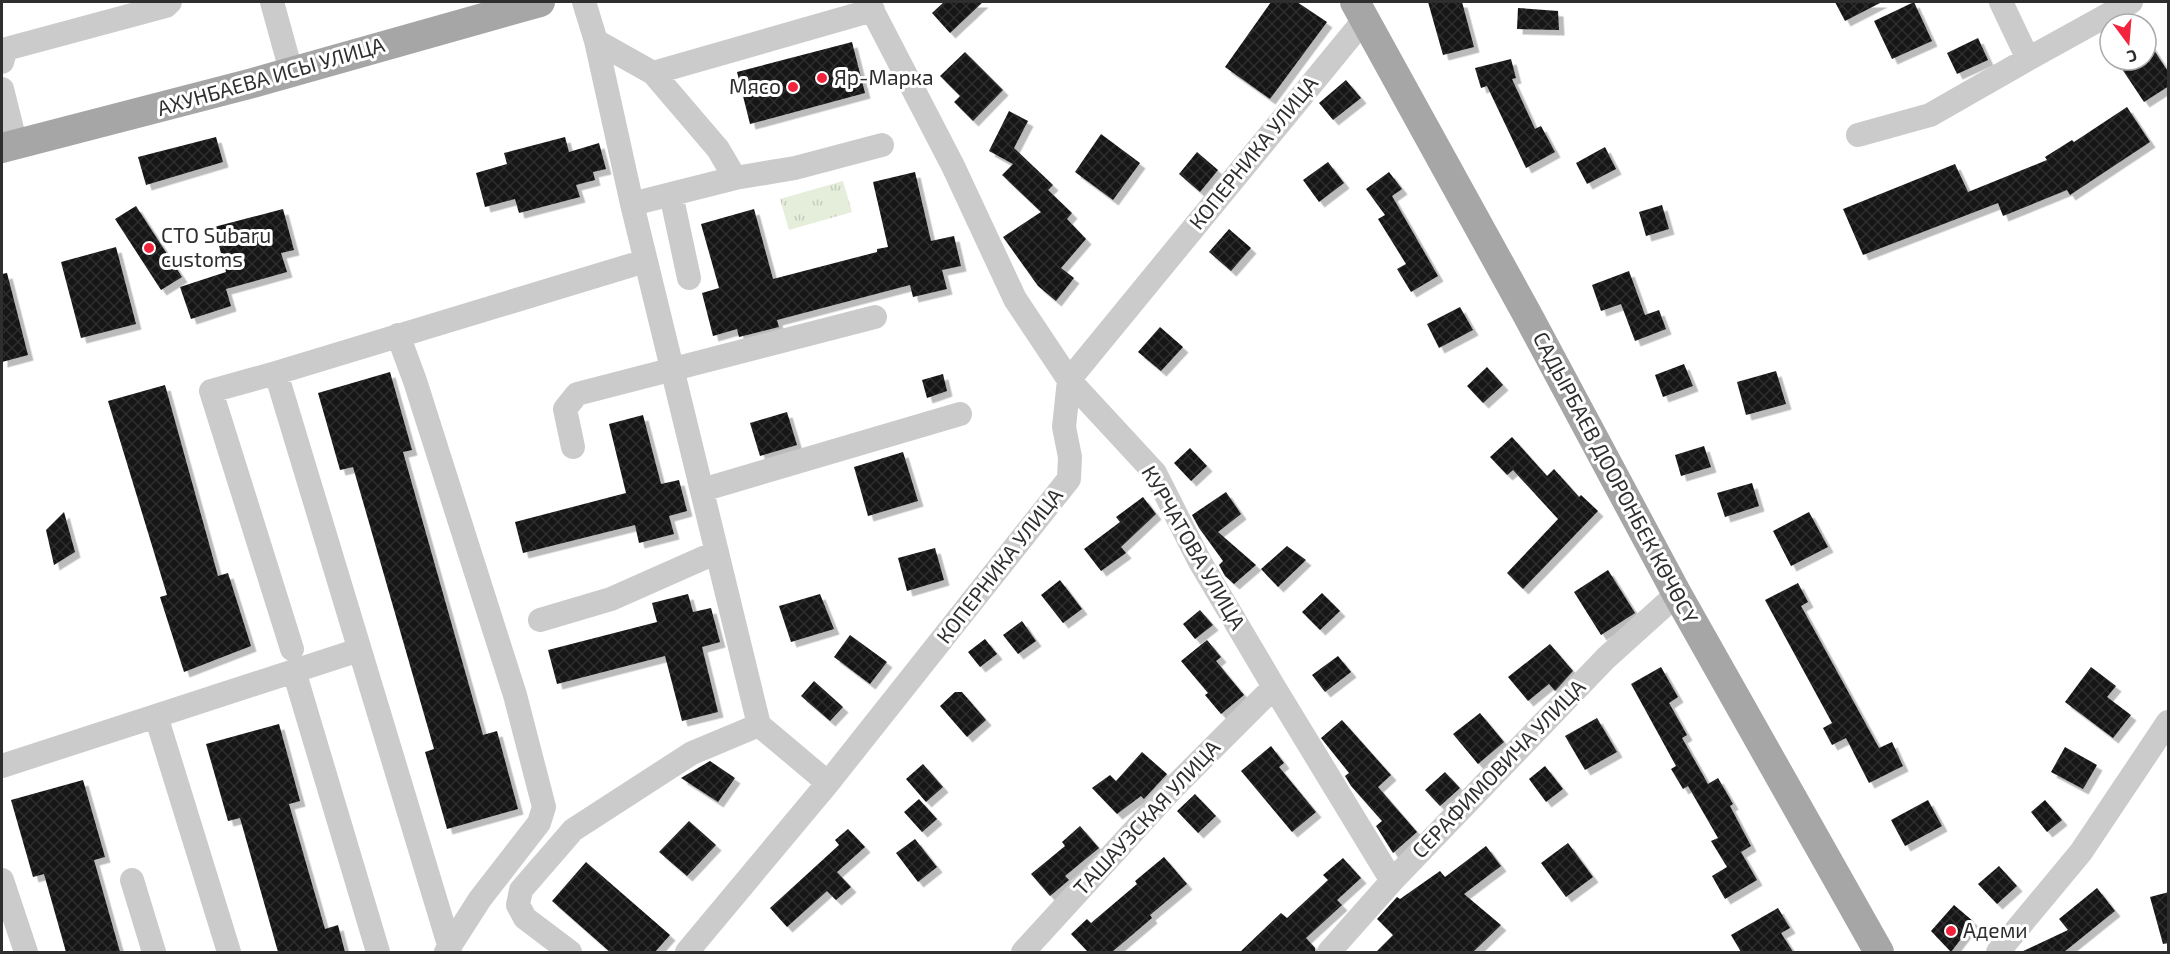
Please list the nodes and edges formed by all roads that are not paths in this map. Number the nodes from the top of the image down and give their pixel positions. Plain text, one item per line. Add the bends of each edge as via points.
1 (170, 2) edge
2 (272, 2) edge
3 (540, 2) edge
4 (584, 2) edge
5 (2001, 2) edge
6 (2131, 2) edge
7 (870, 6) edge
8 (1359, 11) edge
9 (596, 41) junction
10 (3, 49) edge
11 (2028, 59) junction
12 (291, 71) junction
13 (653, 73) junction
14 (2, 88) edge
15 (1858, 135) dead end
16 (882, 145) dead end
17 (9, 147) edge
18 (735, 178) junction
19 (671, 194) junction
20 (632, 204) junction
21 (632, 265) dead end
22 (689, 278) dead end
23 (875, 317) dead end
24 (398, 335) junction
25 (673, 370) junction
26 (276, 373) junction
27 (1069, 380) junction
28 (960, 414) dead end
29 (573, 447) dead end
30 (702, 490) junction
31 (717, 552) junction
32 (1677, 594) junction
33 (540, 620) dead end
34 (359, 650) junction
35 (293, 660) junction
36 (1274, 687) junction
37 (156, 717) junction
38 (2169, 722) edge
39 (759, 725) junction
40 (2, 766) edge
41 (828, 783) junction
42 (2, 880) edge
43 (132, 880) dead end
44 (1392, 881) junction
45 (448, 950) edge
46 (26, 952) edge
47 (154, 952) edge
48 (229, 952) edge
49 (378, 952) edge
50 (570, 952) edge
51 (687, 952) edge
52 (1023, 952) edge
53 (1329, 952) edge
54 (1879, 952) edge
55 (1998, 952) edge

1 - 10 street
2 - 12 street
3 - 12 main road, АХУНБАЕВА ИСЫ УЛИЦА
4 - 9 street
5 - 11 street
6 - 11 street
7 - 13 street
7 - 27 street, КУРЧАТОВА УЛИЦА via 953,166 1015,299
8 - 27 street, КОПЕРНИКА УЛИЦА
8 - 32 main road, САДЫРБАЕВ ДООРОНБЕК КӨЧӨСҮ
9 - 13 street
9 - 20 street
11 - 15 street via 1930,115
12 - 17 main road, АХУНБАЕВА ИСЫ УЛИЦА
13 - 18 street via 718,149
14 - 17 street
16 - 18 street via 795,168
18 - 19 street
19 - 20 street
19 - 22 street
20 - 25 street
21 - 24 street
23 - 25 street
24 - 26 street
24 - 45 street via 514,695 544,807 539,823 480,899
25 - 29 street via 577,394 565,409
25 - 30 street
26 - 34 street
26 - 35 street via 211,391
27 - 36 street, КУРЧАТОВА УЛИЦА via 1155,474 1200,562
27 - 41 street, КОПЕРНИКА УЛИЦА via 1064,427 1070,457 1068,479
28 - 30 street
30 - 31 street
31 - 33 street via 611,599
31 - 39 street
32 - 44 street, СЕРАФИМОВИЧА УЛИЦА via 1606,658
32 - 54 main road, САДЫРБАЕВ ДООРОНБЕК КӨЧӨСҮ
34 - 35 street
34 - 45 street
35 - 37 street
35 - 49 street
36 - 44 street, КУРЧАТОВА УЛИЦА
36 - 52 street, ТАШАУЗСКАЯ УЛИЦА via 1175,786
37 - 40 street
37 - 48 street
38 - 55 street via 2081,852
39 - 41 street
39 - 50 street via 692,753 573,830 521,890 518,905 525,918
41 - 51 street, КОПЕРНИКА УЛИЦА
42 - 46 street
43 - 47 street
44 - 53 street, СЕРАФИМОВИЧА УЛИЦА

